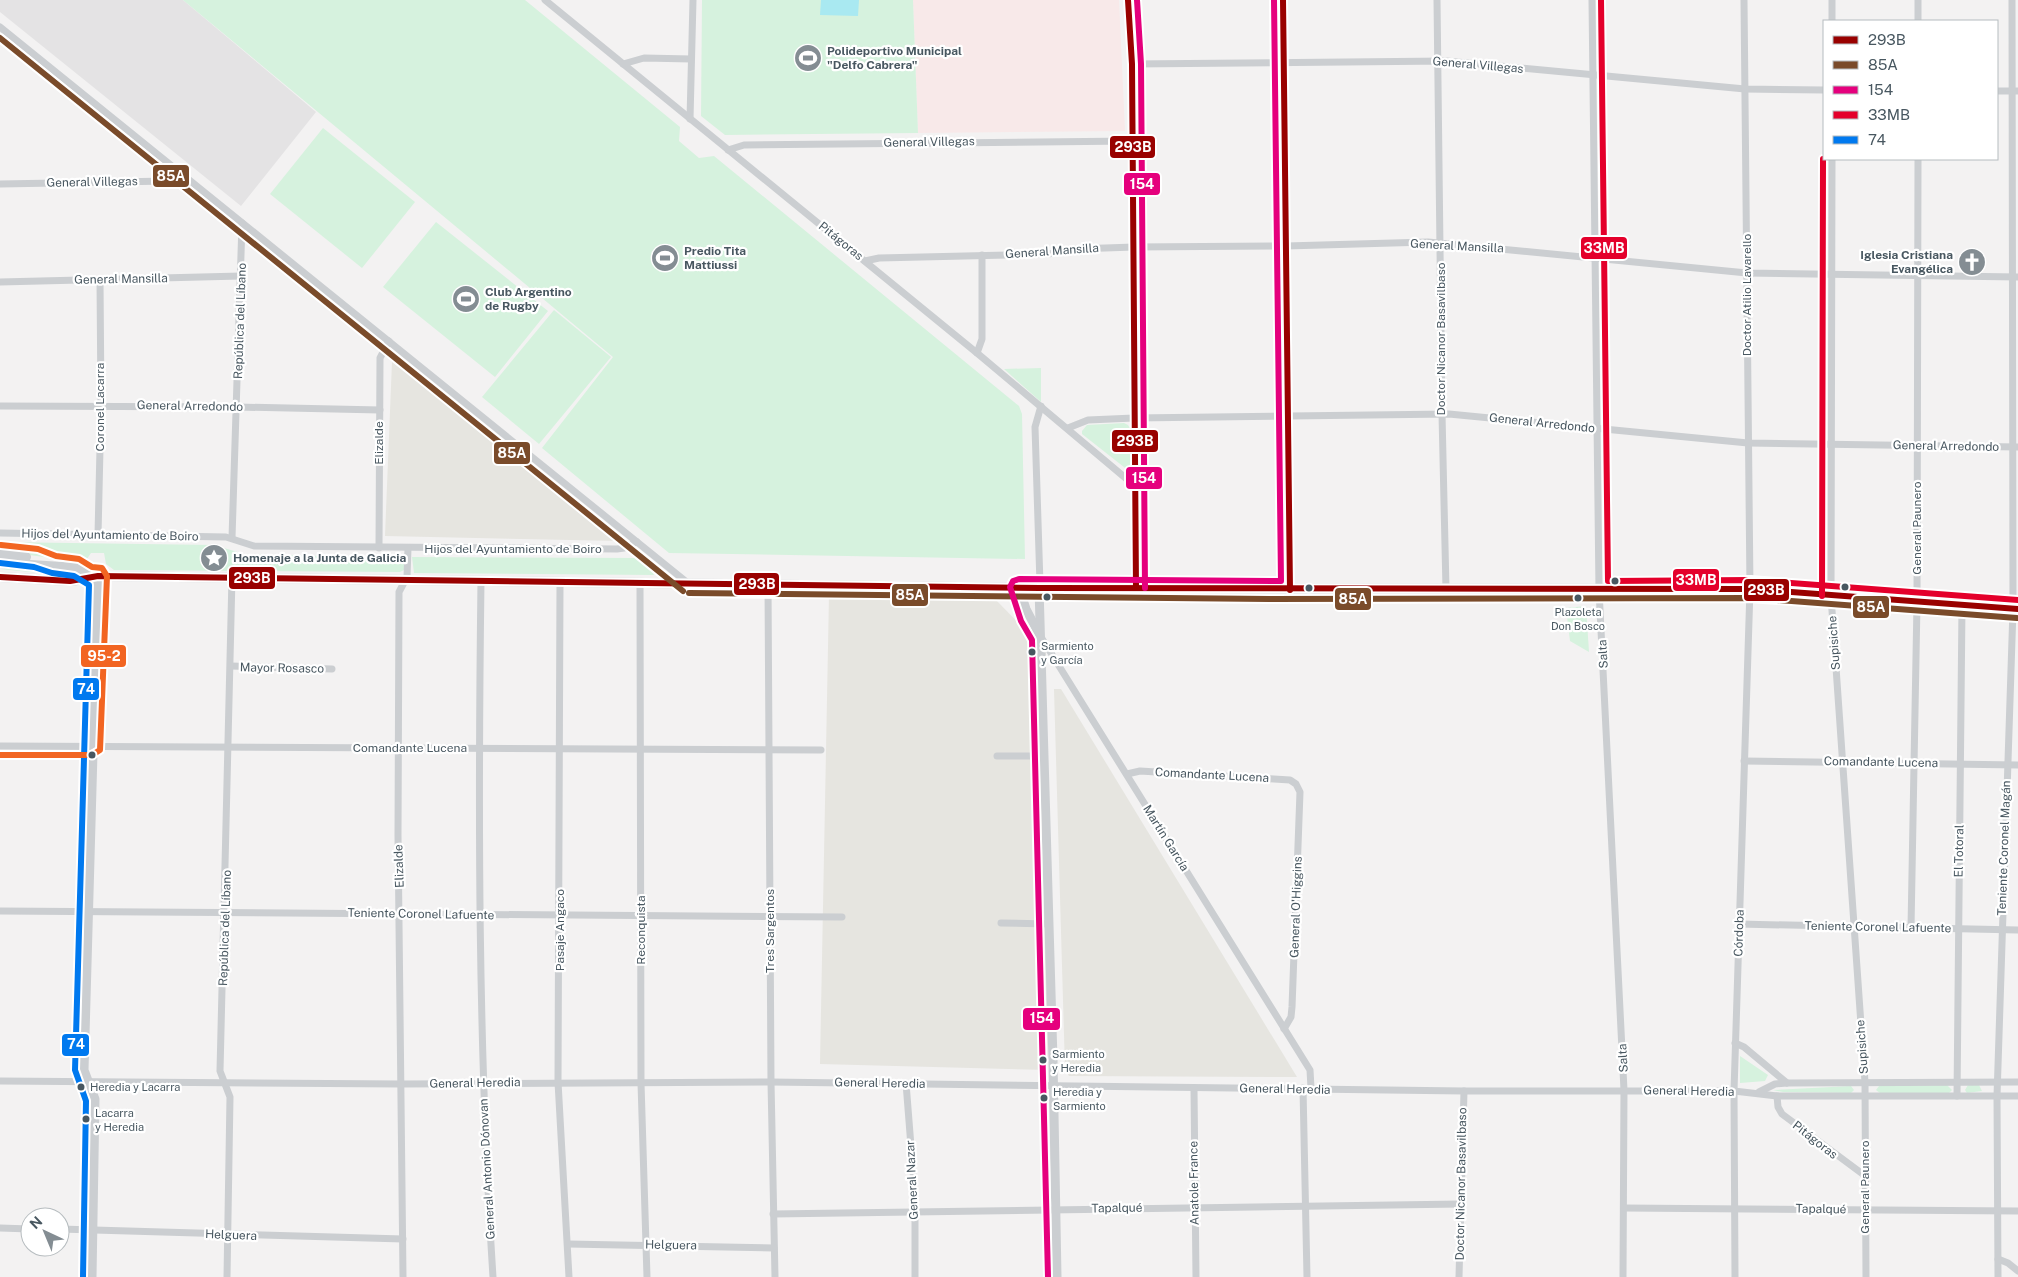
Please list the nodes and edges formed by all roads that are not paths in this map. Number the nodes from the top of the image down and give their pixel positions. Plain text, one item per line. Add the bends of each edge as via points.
1 (545, 0) edge
2 (693, 0) edge
3 (1128, 0) edge
4 (1282, 0) edge
5 (1437, 0) edge
6 (1592, 0) edge
7 (1744, 0) edge
8 (1832, 0) edge
9 (1918, 0) edge
10 (2012, 0) edge
11 (1832, 20) edge
12 (1918, 20) edge
13 (0, 27) edge
14 (691, 59) junction
15 (1438, 61) junction
16 (1283, 62) junction
17 (623, 64) junction
18 (1132, 64) junction
19 (1593, 76) junction
20 (1745, 89) junction
21 (1823, 90) edge
22 (1998, 91) edge
23 (2015, 91) edge
24 (690, 119) junction
25 (1131, 141) junction
26 (728, 150) junction
27 (1832, 160) edge
28 (1918, 160) edge
29 (182, 173) junction
30 (0, 184) edge
31 (242, 223) junction
32 (1441, 242) junction
33 (1134, 246) junction
34 (1286, 246) junction
35 (982, 255) junction
36 (1595, 257) junction
37 (865, 261) junction
38 (1832, 273) junction
39 (1747, 274) junction
40 (1918, 275) junction
41 (241, 276) junction
42 (2015, 277) edge
43 (100, 280) junction
44 (0, 282) edge
45 (390, 341) junction
46 (977, 353) junction
47 (101, 405) junction
48 (0, 406) edge
49 (1041, 406) junction
50 (238, 407) junction
51 (380, 410) junction
52 (1442, 414) junction
53 (1289, 417) junction
54 (1134, 418) junction
55 (1068, 428) junction
56 (1597, 429) junction
57 (1748, 443) junction
58 (1831, 445) junction
59 (1917, 446) junction
60 (2015, 447) edge
61 (1135, 486) junction
62 (0, 533) edge
63 (98, 535) junction
64 (232, 538) junction
65 (637, 542) junction
66 (379, 548) junction
67 (408, 548) junction
68 (0, 554) edge
69 (0, 563) edge
70 (54, 565) junction
71 (94, 576) junction
72 (0, 577) edge
73 (232, 578) junction
74 (404, 580) junction
75 (481, 580) junction
76 (560, 582) junction
77 (640, 584) junction
78 (689, 584) junction
79 (1040, 584) junction
80 (768, 585) junction
81 (1019, 588) junction
82 (1136, 588) junction
83 (1446, 589) junction
84 (1750, 589) junction
85 (1290, 590) junction
86 (1599, 590) junction
87 (1831, 596) junction
88 (1917, 603) junction
89 (1962, 606) junction
90 (2016, 609) edge
91 (1040, 637) junction
92 (231, 666) junction
93 (332, 669) dead end
94 (0, 746) edge
95 (92, 746) junction
96 (399, 747) junction
97 (228, 748) junction
98 (479, 748) junction
99 (560, 749) junction
100 (821, 750) dead end
101 (641, 751) junction
102 (769, 751) junction
103 (997, 756) dead end
104 (1044, 756) junction
105 (1744, 760) junction
106 (1843, 761) junction
107 (1915, 762) junction
108 (1960, 764) junction
109 (2007, 764) junction
110 (2018, 765) edge
111 (1127, 774) junction
112 (1296, 784) joint
113 (89, 910) junction
114 (0, 911) edge
115 (225, 912) junction
116 (399, 913) junction
117 (480, 914) junction
118 (560, 916) junction
119 (641, 917) junction
120 (770, 917) junction
121 (842, 917) dead end
122 (1001, 923) dead end
123 (1049, 924) junction
124 (1739, 924) junction
125 (1852, 927) junction
126 (1911, 928) junction
127 (1958, 929) junction
128 (2002, 930) junction
129 (2018, 930) edge
130 (1284, 1029) junction
131 (1735, 1043) junction
132 (0, 1081) edge
133 (91, 1082) junction
134 (482, 1082) junction
135 (558, 1082) junction
136 (641, 1082) junction
137 (771, 1082) junction
138 (1864, 1082) junction
139 (1957, 1082) junction
140 (1997, 1082) junction
141 (2018, 1082) edge
142 (906, 1083) junction
143 (1787, 1083) junction
144 (225, 1084) junction
145 (401, 1084) junction
146 (1054, 1085) junction
147 (1194, 1088) junction
148 (1303, 1088) junction
149 (1311, 1088) junction
150 (1624, 1090) junction
151 (1464, 1091) junction
152 (1734, 1091) junction
153 (1759, 1092) junction
154 (1777, 1096) junction
155 (1957, 1096) junction
156 (1997, 1096) junction
157 (2018, 1096) edge
158 (1865, 1097) junction
159 (1864, 1175) junction
160 (1305, 1204) junction
161 (1461, 1204) junction
162 (1194, 1206) junction
163 (1624, 1208) junction
164 (1735, 1208) junction
165 (1056, 1209) junction
166 (1865, 1209) junction
167 (914, 1210) junction
168 (1998, 1211) junction
169 (2018, 1211) edge
170 (773, 1214) junction
171 (0, 1228) edge
172 (20, 1229) edge
173 (70, 1229) edge
174 (92, 1230) junction
175 (227, 1235) junction
176 (403, 1239) junction
177 (568, 1244) junction
178 (646, 1245) junction
179 (774, 1248) junction
180 (1998, 1259) junction
181 (2018, 1271) edge
182 (92, 1277) edge
183 (226, 1277) edge
184 (403, 1277) edge
185 (493, 1277) edge
186 (569, 1277) edge
187 (647, 1277) edge
188 (775, 1277) edge
189 (915, 1277) edge
190 (1057, 1277) edge
191 (1196, 1277) edge
192 (1307, 1277) edge
193 (1459, 1277) edge
194 (1623, 1277) edge
195 (1735, 1277) edge
196 (1866, 1277) edge
197 (1998, 1277) edge

1 - 17 street, Pitágoras
2 - 14 street
3 - 18 street
4 - 16 street
5 - 15 street, Doctor Nicanor Basavilbaso
6 - 19 street, Salta
7 - 20 street, Doctor Atilio Lavarello
8 - 11 street
9 - 12 street
10 - 23 street, Teniente Coronel Magán
13 - 29 street
14 - 17 street via 644,58
14 - 24 street
15 - 16 street, General Villegas
15 - 19 street, General Villegas
15 - 32 street, Doctor Nicanor Basavilbaso
16 - 18 street, General Villegas
16 - 34 street
17 - 24 street, Pitágoras
18 - 25 street
19 - 20 street, General Villegas
19 - 36 street, Salta
20 - 21 street, General Villegas
20 - 39 street, Doctor Atilio Lavarello
22 - 23 street
23 - 42 street, Teniente Coronel Magán
24 - 26 street, Pitágoras
25 - 26 street, General Villegas via 744,145
25 - 33 street
26 - 37 street, Pitágoras
27 - 38 street, Supisiche
28 - 40 street, General Paunero
29 - 30 street, General Villegas via 168,181
29 - 31 street
31 - 41 street, República del Líbano
31 - 45 street
32 - 34 street, General Mansilla
32 - 36 street, General Mansilla
32 - 52 street, Doctor Nicanor Basavilbaso
33 - 34 street, General Mansilla
33 - 35 street, General Mansilla
33 - 54 street
34 - 53 street
35 - 37 street, General Mansilla
35 - 46 street via 982,338
36 - 39 street, General Mansilla
36 - 56 street, Salta
37 - 46 street, Pitágoras
38 - 39 street, General Mansilla
38 - 40 street, General Mansilla
38 - 58 street, Supisiche
39 - 57 street, Doctor Atilio Lavarello
40 - 42 street, General Mansilla
40 - 59 street, General Paunero
41 - 43 street, General Mansilla
41 - 50 street, República del Líbano
42 - 60 street, Teniente Coronel Magán
43 - 44 street, General Mansilla
43 - 47 street, Coronel Lacarra
45 - 51 street, Elizalde via 380,358
45 - 65 street
46 - 49 street, Pitágoras
47 - 48 street, General Arredondo
47 - 50 street, General Arredondo
47 - 63 street, Coronel Lacarra
49 - 55 street, Pitágoras
49 - 79 street via 1035,427
50 - 51 street, General Arredondo
50 - 64 street, República del Líbano
51 - 66 street, Elizalde
52 - 53 street, General Arredondo
52 - 56 street, General Arredondo
52 - 83 street, Doctor Nicanor Basavilbaso
53 - 54 street, General Arredondo
53 - 85 street
54 - 55 street, General Arredondo via 1088,420
54 - 61 street
55 - 61 street, Pitágoras
56 - 57 street, General Arredondo
56 - 86 street, Salta
57 - 58 street, General Arredondo
57 - 84 street, Doctor Atilio Lavarello
58 - 59 street, General Arredondo
58 - 87 street, Supisiche
59 - 60 street, General Arredondo
59 - 88 street, General Paunero
60 - 90 street, Teniente Coronel Magán
61 - 82 street
62 - 63 street, Hijos del Ayuntamiento de Boiro
63 - 64 street, Hijos del Ayuntamiento de Boiro
64 - 66 street, Hijos del Ayuntamiento de Boiro via 254,546
65 - 67 street, Hijos del Ayuntamiento de Boiro via 616,549
65 - 78 street
66 - 67 street, Hijos del Ayuntamiento de Boiro
67 - 74 street, Elizalde via 407,577
68 - 70 main road via 36,558
69 - 70 main road
70 - 71 main road via 77,568
71 - 72 main road via 81,581
71 - 73 main road
71 - 95 street
73 - 74 main road
73 - 92 street, República del Líbano
74 - 75 main road
74 - 96 street, Elizalde via 399,592
75 - 76 main road
75 - 98 street, General Antonio Dónovan
76 - 77 main road
76 - 99 street, Pasaje Angaco
77 - 78 main road
77 - 101 street, Reconquista
78 - 80 main road
79 - 81 main road
79 - 82 main road
79 - 91 street
80 - 81 main road
80 - 102 street, Tres Sargentos
81 - 91 street, Martín García
82 - 85 main road
83 - 85 main road
83 - 86 main road
84 - 86 main road
84 - 87 main road
84 - 105 street, Córdoba
86 - 150 street, Salta
87 - 88 main road
87 - 106 street, Supisiche
88 - 89 main road
88 - 107 street, General Paunero
89 - 90 main road
89 - 108 street, El Totoral
90 - 109 street, Teniente Coronel Magán
91 - 104 street
91 - 111 street, Martín García
92 - 93 street, Mayor Rosasco
92 - 97 street, República del Líbano
94 - 95 street, Comandante Lucena
95 - 97 street, Comandante Lucena
95 - 113 street
96 - 97 street, Comandante Lucena
96 - 98 street, Comandante Lucena
96 - 116 street, Elizalde
97 - 115 street, República del Líbano
98 - 99 street, Comandante Lucena
98 - 117 street, General Antonio Dónovan
99 - 101 street, Comandante Lucena
99 - 118 street, Pasaje Angaco
100 - 102 street, Comandante Lucena
101 - 102 street, Comandante Lucena
101 - 119 street, Reconquista
102 - 120 street, Tres Sargentos
103 - 104 street
104 - 123 street
105 - 106 street, Comandante Lucena
105 - 124 street, Córdoba
106 - 107 street, Comandante Lucena
106 - 125 street, Supisiche
107 - 108 street, Comandante Lucena
107 - 126 street, General Paunero
108 - 109 street, Comandante Lucena
108 - 127 street, El Totoral
109 - 110 street, Comandante Lucena
109 - 128 street, Teniente Coronel Magán
111 - 112 street, Comandante Lucena via 1150,772 1290,780
111 - 130 street, Martín García
112 - 130 street, General O'Higgins via 1300,792 1292,1007
113 - 114 street, Teniente Coronel Lafuente
113 - 115 street, Teniente Coronel Lafuente
113 - 133 street via 84,1070
115 - 116 street, Teniente Coronel Lafuente
115 - 144 street, República del Líbano via 220,1072
116 - 117 street, Teniente Coronel Lafuente
116 - 145 street, Elizalde
117 - 118 street, Teniente Coronel Lafuente
117 - 134 street, General Antonio Dónovan
118 - 119 street, Teniente Coronel Lafuente
118 - 135 street, Pasaje Angaco
119 - 120 street, Teniente Coronel Lafuente
119 - 136 street, Reconquista
120 - 121 street, Teniente Coronel Lafuente
120 - 137 street, Tres Sargentos
122 - 123 street
123 - 146 street
124 - 125 street, Teniente Coronel Lafuente
124 - 131 street, Córdoba
125 - 126 street, Teniente Coronel Lafuente
125 - 138 street, Supisiche
126 - 127 street, Teniente Coronel Lafuente
127 - 128 street, Teniente Coronel Lafuente
127 - 139 street, El Totoral
128 - 129 street, Teniente Coronel Lafuente
128 - 140 street, Teniente Coronel Magán
130 - 149 street, Martín García via 1310,1070
131 - 143 street
131 - 152 street, Córdoba
132 - 133 street, General Heredia
133 - 144 street, General Heredia
133 - 174 street via 95,1099
134 - 135 street, General Heredia
134 - 145 street, General Heredia
134 - 185 street, General Antonio Dónovan
135 - 136 street, General Heredia
135 - 177 street, Pasaje Angaco
136 - 137 street, General Heredia
136 - 178 street, Reconquista
137 - 142 street, General Heredia
137 - 170 street, Tres Sargentos
138 - 139 street, General Heredia
138 - 143 street, General Heredia
138 - 158 street, Supisiche
139 - 140 street, General Heredia
139 - 155 street, El Totoral
140 - 141 street, General Heredia
140 - 156 street, Teniente Coronel Magán
142 - 146 street, General Heredia
142 - 167 street, General Nazar
143 - 153 street, General Heredia via 1775,1084
144 - 145 street, General Heredia
144 - 175 street, República del Líbano via 230,1097
145 - 176 street, Elizalde
146 - 147 street, General Heredia
146 - 165 street
147 - 148 street, General Heredia
147 - 162 street, Anatole France
148 - 149 street, General Heredia
148 - 160 street
149 - 151 street, General Heredia
150 - 151 street, General Heredia
150 - 152 street, General Heredia
150 - 163 street, Salta
151 - 161 street, Doctor Nicanor Basavilbaso
152 - 153 street, General Heredia
152 - 164 street, Córdoba
153 - 154 street, General Heredia
154 - 158 street, General Heredia
154 - 159 street, Pitágoras via 1782,1114
155 - 156 street, General Heredia
155 - 158 street, General Heredia
156 - 157 street, General Heredia
156 - 168 street, Teniente Coronel Magán
158 - 159 street, General Paunero
159 - 166 street, General Paunero
160 - 161 street, Tapalqué
160 - 162 street, Tapalqué
160 - 192 street
161 - 193 street, Doctor Nicanor Basavilbaso
162 - 165 street, Tapalqué
162 - 191 street, Anatole France
163 - 164 street, Tapalqué
163 - 194 street, Salta
164 - 166 street, Tapalqué
164 - 195 street, Córdoba
165 - 167 street, Tapalqué
165 - 190 street
166 - 168 street, Tapalqué
166 - 196 street, General Paunero
167 - 170 street, Tapalqué
167 - 189 street, General Nazar
168 - 169 street, Tapalqué
168 - 180 street, Teniente Coronel Magán
170 - 179 street, Tres Sargentos
171 - 172 street
173 - 174 street, Helguera
174 - 175 street, Helguera
174 - 182 street
175 - 176 street, Helguera
175 - 183 street, República del Líbano
176 - 184 street, Elizalde
177 - 178 street, Helguera
177 - 186 street, Pasaje Angaco
178 - 179 street, Helguera
178 - 187 street, Reconquista
179 - 188 street, Tres Sargentos
180 - 181 street
180 - 197 street, Teniente Coronel Magán

